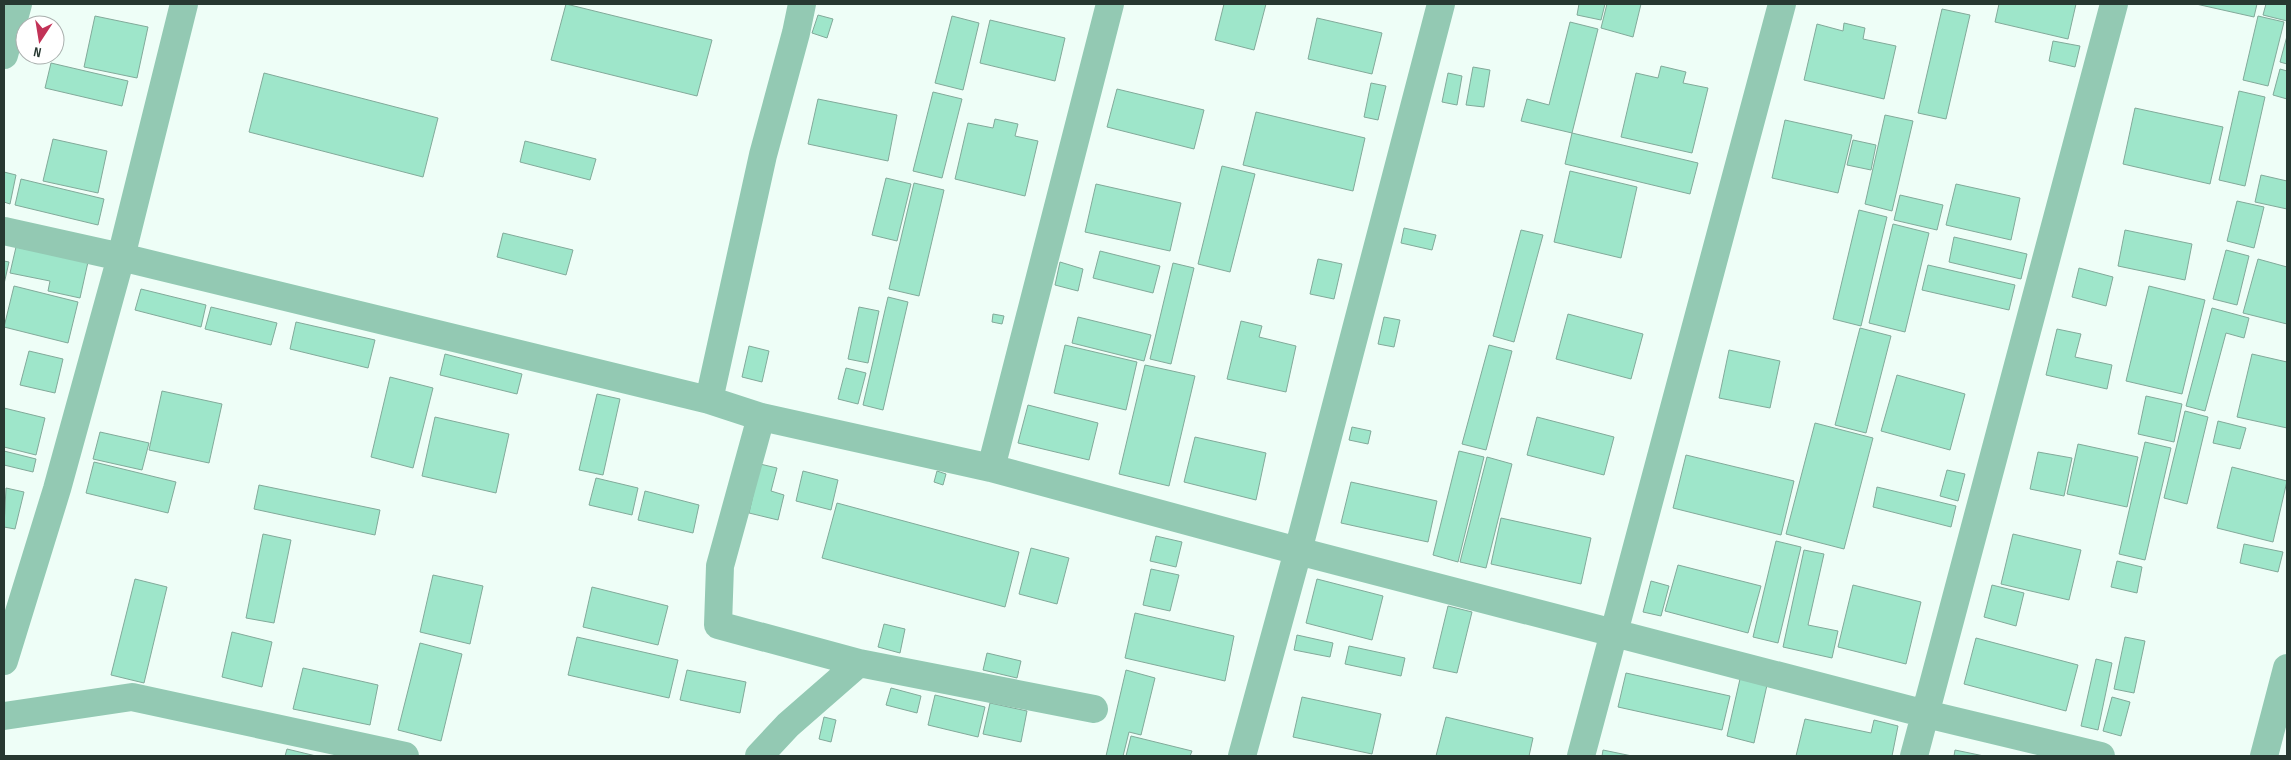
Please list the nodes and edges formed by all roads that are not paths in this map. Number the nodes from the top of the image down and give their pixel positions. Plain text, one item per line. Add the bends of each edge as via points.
1 (18, 4) edge
2 (184, 4) edge
3 (802, 4) edge
4 (1110, 4) edge
5 (1441, 4) edge
6 (1782, 4) edge
7 (2114, 4) edge
8 (4, 55) edge
9 (4, 231) edge
10 (121, 257) junction
11 (709, 400) junction
12 (761, 417) junction
13 (991, 468) junction
14 (1298, 551) junction
15 (1614, 632) junction
16 (4, 661) edge
17 (859, 662) junction
18 (2287, 668) edge
19 (1094, 709) dead end
20 (1926, 714) junction
21 (4, 716) edge
22 (405, 756) edge
23 (759, 756) edge
24 (1242, 756) edge
25 (1581, 756) edge
26 (1914, 756) edge
27 (2101, 756) edge
28 (2264, 756) edge

1 - 8 street
2 - 10 street
3 - 11 street via 763,155
4 - 13 street
5 - 14 street
6 - 15 street
7 - 20 street
9 - 10 street
10 - 11 street
10 - 16 street via 57,489
11 - 12 street
12 - 13 street
12 - 17 street via 720,566 718,625
13 - 14 street
14 - 15 street
14 - 24 street
15 - 20 street
15 - 25 street
17 - 19 street
17 - 23 street via 788,725
18 - 28 street
20 - 26 street
20 - 27 street
21 - 22 street via 132,697

